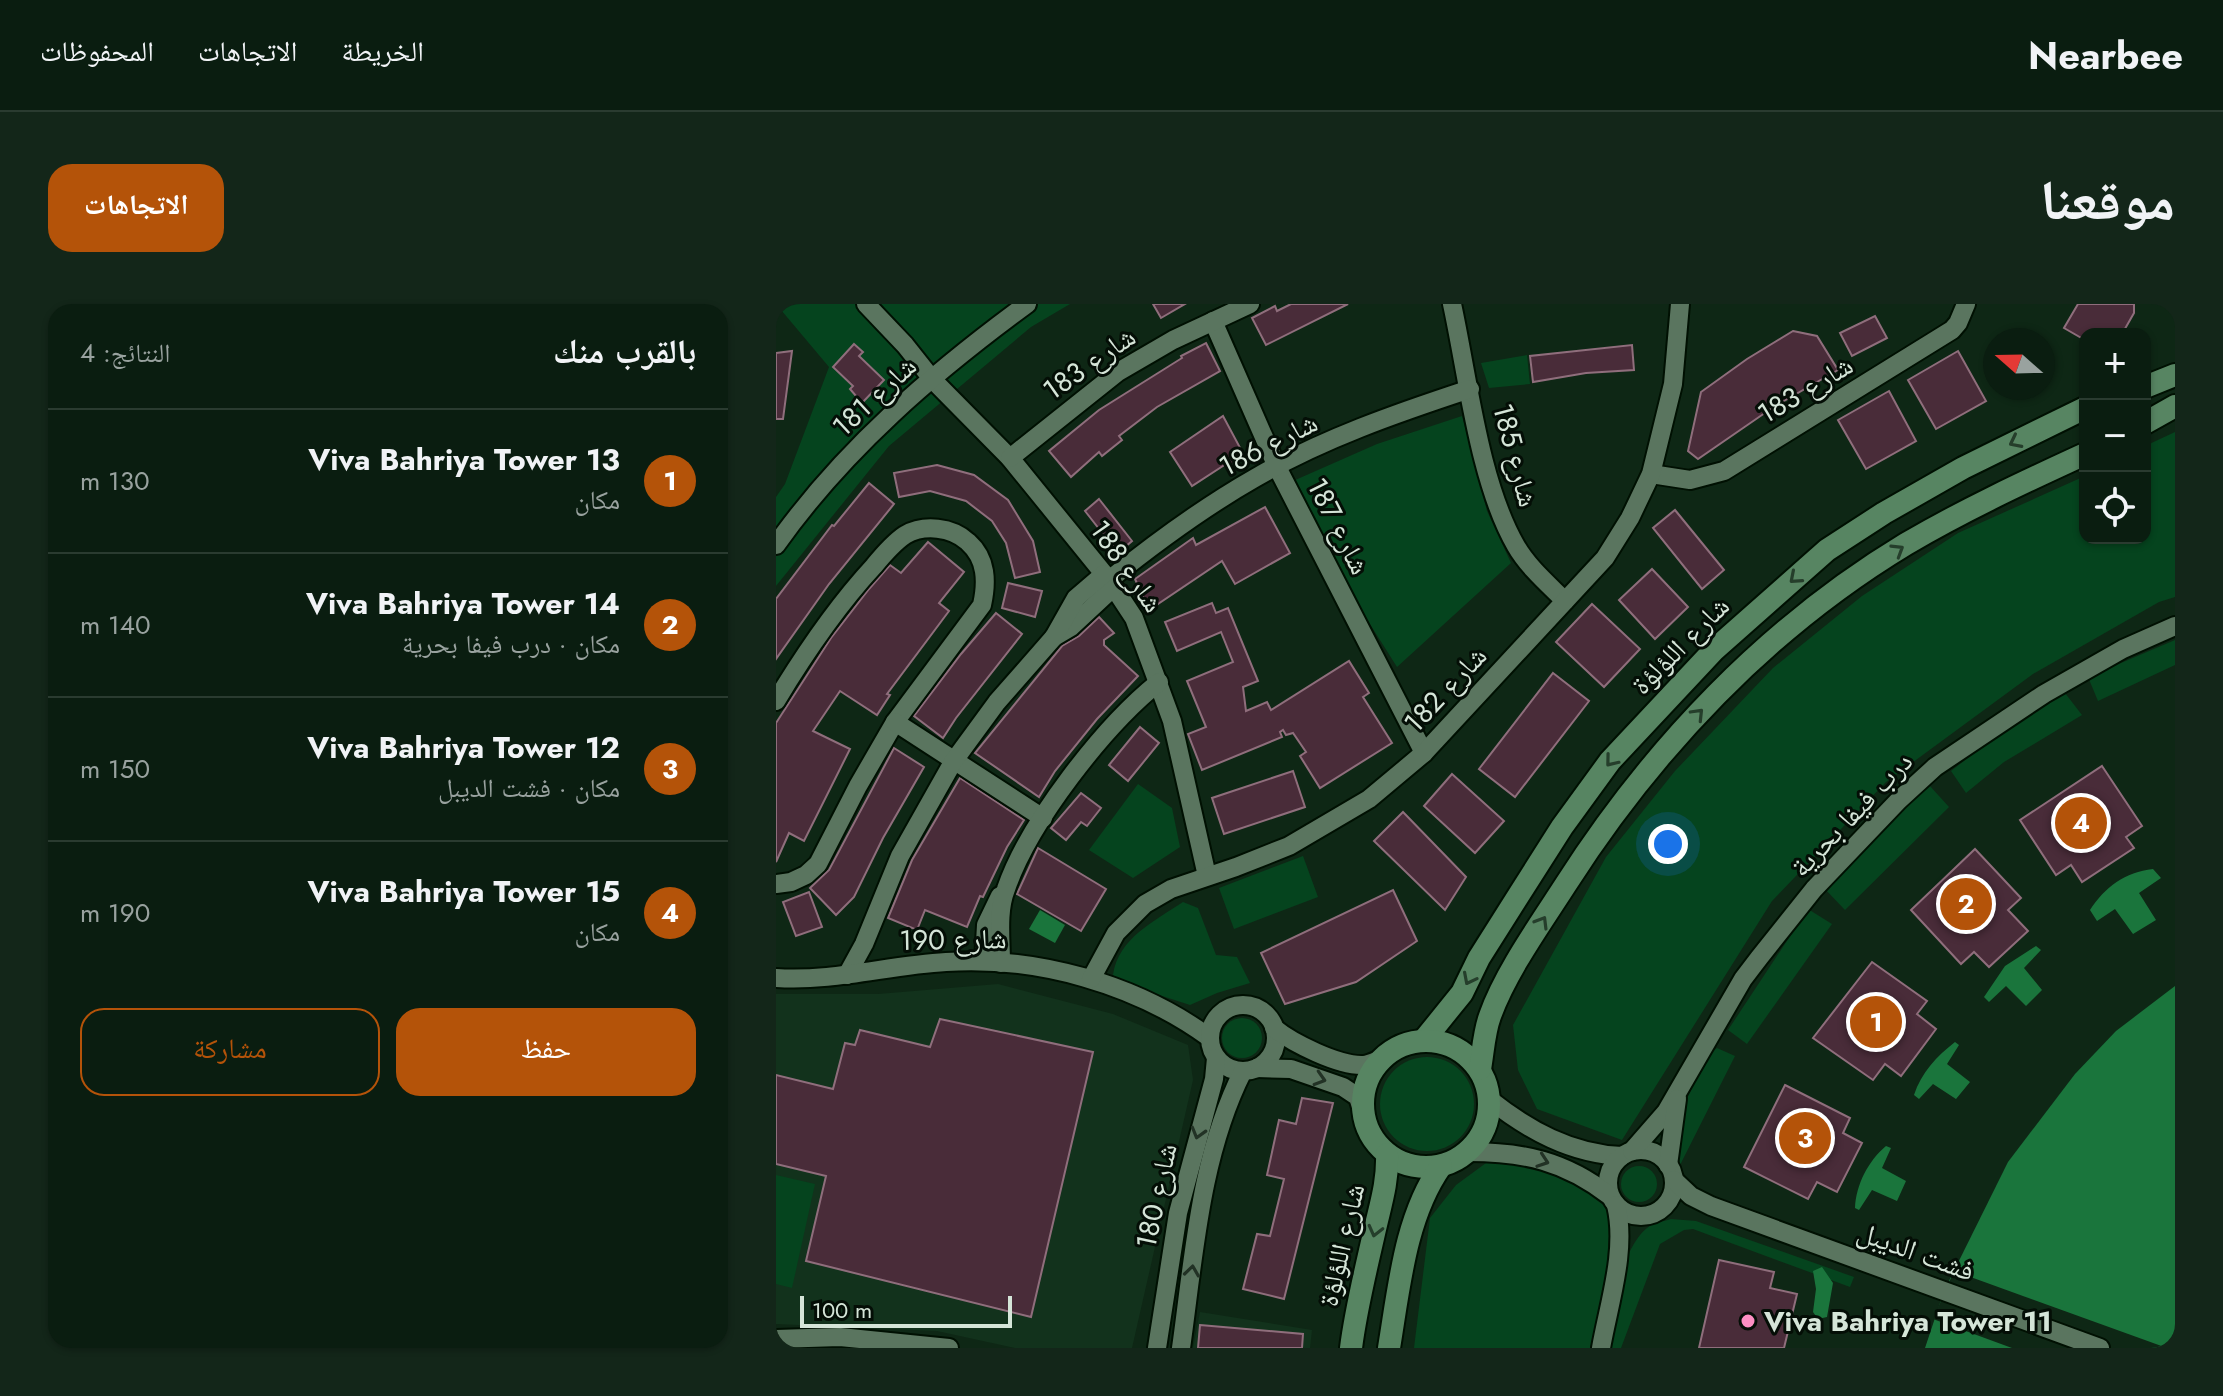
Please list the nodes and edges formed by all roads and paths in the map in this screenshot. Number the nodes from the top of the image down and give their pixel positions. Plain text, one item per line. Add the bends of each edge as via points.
1 (866, 304) edge
2 (1027, 304) edge
3 (1250, 304) edge
4 (1452, 304) edge
5 (1680, 304) edge
6 (1966, 304) edge
7 (1213, 321) junction
8 (932, 379) junction
9 (1470, 389) junction
10 (2175, 406) edge
11 (2079, 411) edge
12 (2151, 420) edge
13 (2079, 457) edge
14 (1010, 458) junction
15 (1277, 467) junction
16 (1651, 474) junction
17 (776, 545) edge
18 (1109, 581) junction
19 (1565, 601) junction
20 (2175, 626) edge
21 (1159, 682) junction
22 (776, 701) edge
23 (895, 722) junction
24 (1424, 753) junction
25 (953, 762) junction
26 (1043, 818) junction
27 (1207, 876) junction
28 (776, 884) edge
29 (868, 933) junction
30 (992, 962) junction
31 (882, 969) junction
32 (847, 975) junction
33 (776, 978) edge
34 (1091, 979) junction
35 (1172, 1013) junction
36 (1220, 1014) junction
37 (1274, 1028) junction
38 (1210, 1038) junction
39 (1424, 1040) junction
40 (1216, 1058) junction
41 (1381, 1059) junction
42 (1480, 1069) junction
43 (1250, 1070) junction
44 (1679, 1092) junction
45 (1489, 1099) junction
46 (1364, 1117) junction
47 (1468, 1152) junction
48 (1387, 1154) junction
49 (1627, 1154) junction
50 (1441, 1166) junction
51 (1671, 1172) junction
52 (1613, 1200) junction
53 (1711, 1206) junction
54 (1654, 1213) junction
55 (1615, 1267) junction
56 (776, 1339) edge
57 (949, 1348) edge
58 (1157, 1348) edge
59 (1181, 1348) edge
60 (1351, 1348) edge
61 (1389, 1348) edge
62 (1601, 1348) edge
63 (2100, 1348) edge

1 - 8 street, شارع 188
2 - 8 street, شارع 181
3 - 7 street, شارع 183
4 - 9 street, شارع 185
5 - 16 street, شارع 182 via 1673,384
6 - 16 street, شارع 183 via 1952,330 1724,471 1690,480
7 - 14 street, شارع 183 via 1118,372
7 - 15 street, شارع 187
8 - 14 street, شارع 188
8 - 17 street, شارع 181 via 818,490
9 - 15 street, شارع 186 via 1396,413
9 - 19 street, شارع 185 via 1488,474 1516,548
10 - 12 main road
11 -> 39 main road, شارع اللؤلؤة via 1963,468 1827,550 1714,650 1610,761 1530,876 1457,1000
42 -> 13 main road via 1498,997 1590,846 1636,782 1737,674 1793,625 1906,544
14 - 18 street, شارع 188
15 - 18 street, شارع 186 via 1150,547
15 - 24 street, شارع 187
16 - 19 street, شارع 182 via 1605,558
18 - 21 street, شارع 188 via 1134,618
18 - 25 street, شارع 186 via 997,702
19 - 24 street, شارع 182
20 - 44 street, درب فيفا بحرية via 2044,694 1935,767 1899,800 1814,889 1743,979
21 - 26 street via 1091,753
21 - 27 street, شارع 188
22 - 23 street via 841,605 892,546 905,535 938,528 968,542 979,555 986,580 982,605
23 - 25 street
23 - 28 street via 818,864 806,875
24 - 27 street, شارع 182 via 1369,799 1322,828
25 - 26 street
25 - 29 street, شارع 186 via 900,856
26 - 30 street via 1005,891
27 - 34 street, شارع 182 via 1145,904 1116,933
29 - 31 street
29 - 32 street, شارع 186
30 - 31 street, شارع 190
30 - 34 street, شارع 190
31 - 32 street, شارع 190
32 - 33 street, شارع 190
34 - 35 street, شارع 190
35 - 36 street, شارع 190
35 - 38 street, شارع 190
36 - 37 street via 1251,1006 1261,1010
36 - 38 street
37 - 41 street via 1287,1039 1342,1060 1363,1065
37 - 43 street via 1270,1056
38 - 40 street
39 - 41 main road
39 - 42 main road via 1456,1047
40 - 43 street via 1233,1070
40 -> 58 street, شارع 180 via 1178,1213
41 - 46 main road via 1363,1096
42 - 45 main road
43 -> 46 street via 1291,1069 1343,1087 1358,1097
59 -> 43 street, شارع 180 via 1211,1164 1236,1085
44 - 49 street, درب فيفا بحرية via 1656,1126
44 - 51 street, درب فيفا بحرية
45 - 47 main road via 1485,1128
45 - 49 street via 1520,1124 1582,1151
46 - 48 main road via 1376,1144
47 - 50 main road
47 -> 52 street via 1533,1156 1574,1172
48 - 50 main road via 1413,1167
48 -> 60 main road, شارع اللؤلؤة via 1384,1198
49 - 51 street via 1652,1152
49 - 52 street via 1610,1174
50 - 61 main road via 1425,1191 1411,1233
51 - 53 street, فشت الديبل via 1691,1196
51 - 54 street via 1671,1198
52 - 54 street via 1631,1215
52 - 55 street via 1620,1223
53 - 54 street, فشت الديبل
53 - 63 street, فشت الديبل
54 - 55 street via 1629,1238
55 - 62 street
56 - 57 street via 840,1337

